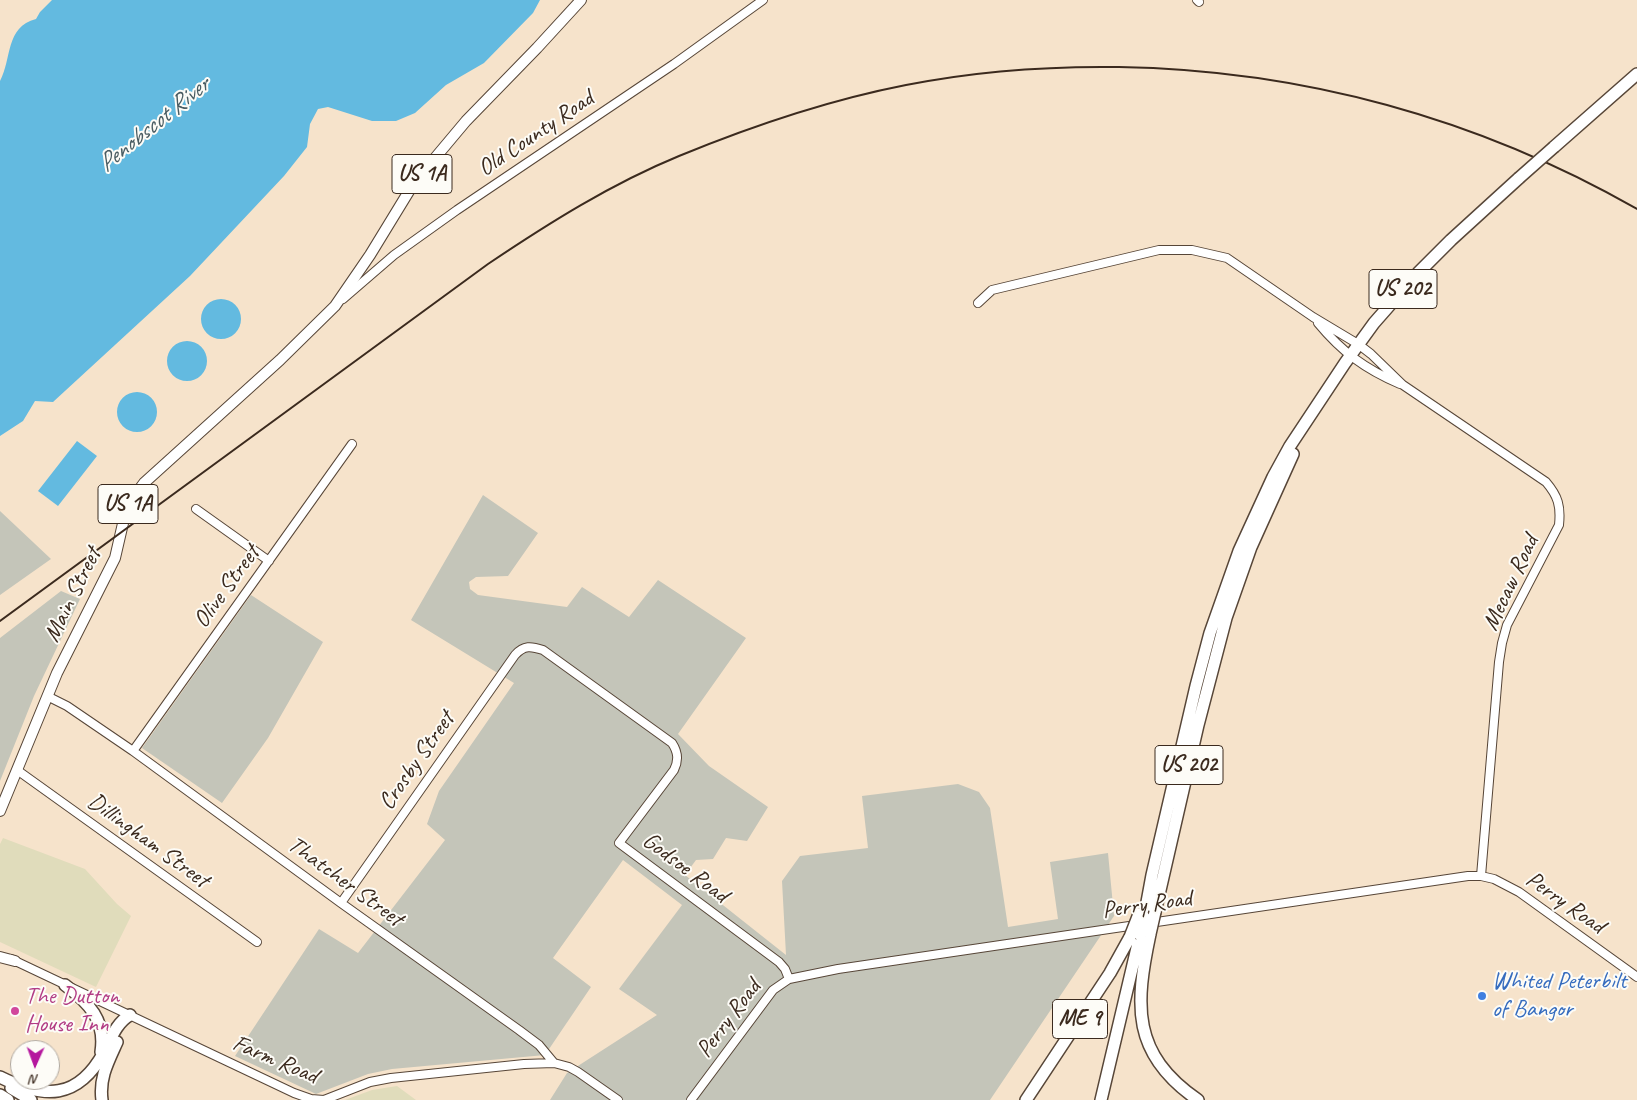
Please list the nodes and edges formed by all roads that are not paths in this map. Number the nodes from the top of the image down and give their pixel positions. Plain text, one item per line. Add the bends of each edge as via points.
1 (581, 0) edge
2 (763, 0) edge
3 (1637, 74) edge
4 (978, 303) dead end
5 (335, 306) junction
6 (1313, 317) junction
7 (1358, 344) junction
8 (1350, 355) junction
9 (1403, 385) junction
10 (1310, 419) junction
11 (352, 444) dead end
12 (196, 509) dead end
13 (269, 561) junction
14 (528, 647) joint
15 (47, 696) junction
16 (133, 751) junction
17 (17, 770) junction
18 (0, 811) edge
19 (1152, 876) joint
20 (1481, 876) junction
21 (341, 902) junction
22 (1146, 913) junction
23 (1140, 935) junction
24 (257, 942) dead end
25 (0, 955) edge
26 (1145, 955) junction
27 (15, 961) joint
28 (1637, 977) edge
29 (789, 979) junction
30 (65, 985) junction
31 (130, 1015) junction
32 (554, 1063) junction
33 (98, 1064) junction
34 (0, 1077) edge
35 (0, 1081) edge
36 (0, 1095) edge
37 (8, 1100) edge
38 (31, 1100) edge
39 (102, 1100) edge
40 (618, 1100) edge
41 (691, 1100) edge
42 (1026, 1100) edge
43 (1101, 1100) edge
44 (1109, 1100) edge
45 (1198, 1100) edge

1 - 5 main road, US 1A via 466,121 414,183
2 - 5 street, Old County Road via 394,255
3 - 7 highway, US 202, bridge via 1452,240 1418,273
4 - 6 street via 992,290 1159,250 1192,250 1227,258
5 - 15 main road, Main Street / US 1A via 144,483 127,506 115,558
6 - 7 street, Mecaw Road
6 - 8 street, Mecaw Road
7 - 8 highway, US 202
7 - 9 street, Mecaw Road
8 - 9 street, Mecaw Road via 1380,376
8 - 10 highway, US 202
9 - 20 street, Mecaw Road via 1546,482 1558,499 1560,513 1553,538 1507,625 1498,662
10 - 19 highway, US 202 via 1265,492 1224,591 1202,663
10 - 22 highway, US 202 via 1256,537 1230,606
11 - 13 street, Olive Street
12 - 13 street
13 - 16 street, Olive Street
14 - 21 street, Crosby Street via 515,655
14 - 29 street, Godsoe Road via 543,650 672,743 678,756 674,770 619,843 779,962
15 - 16 street, Thatcher Street
15 - 17 main road, Main Street / US 1A
16 - 21 street, Thatcher Street
17 - 18 main road, Main Street / US 1A
17 - 24 street, Dillingham Street
19 - 22 highway, ME 9
20 - 28 street, Perry Road via 1500,881 1519,892
20 - 29 street, Perry Road via 1405,884
21 - 32 street, Thatcher Street via 520,1030
22 - 23 highway, US 202, bridge
22 - 23 highway, ME 9, bridge
23 - 26 highway, US 202
23 - 42 highway, ME 9 via 1110,973
23 - 43 highway
25 - 27 main road
26 - 44 highway, ME 9
26 - 45 highway via 1140,1009 1146,1039 1163,1068
27 - 30 street, Farm Road
29 - 41 street, Perry Road via 773,990
30 - 31 street, Farm Road
30 - 33 highway via 87,1004 98,1020 102,1032
31 - 32 street, Farm Road via 294,1093 315,1099 328,1099 370,1082 391,1078
31 - 33 highway via 116,1028
31 - 39 highway via 105,1069 101,1082
32 - 40 street, Thatcher Street via 578,1072
33 - 34 highway via 80,1082 57,1091 29,1089
35 - 38 highway
36 - 37 highway

